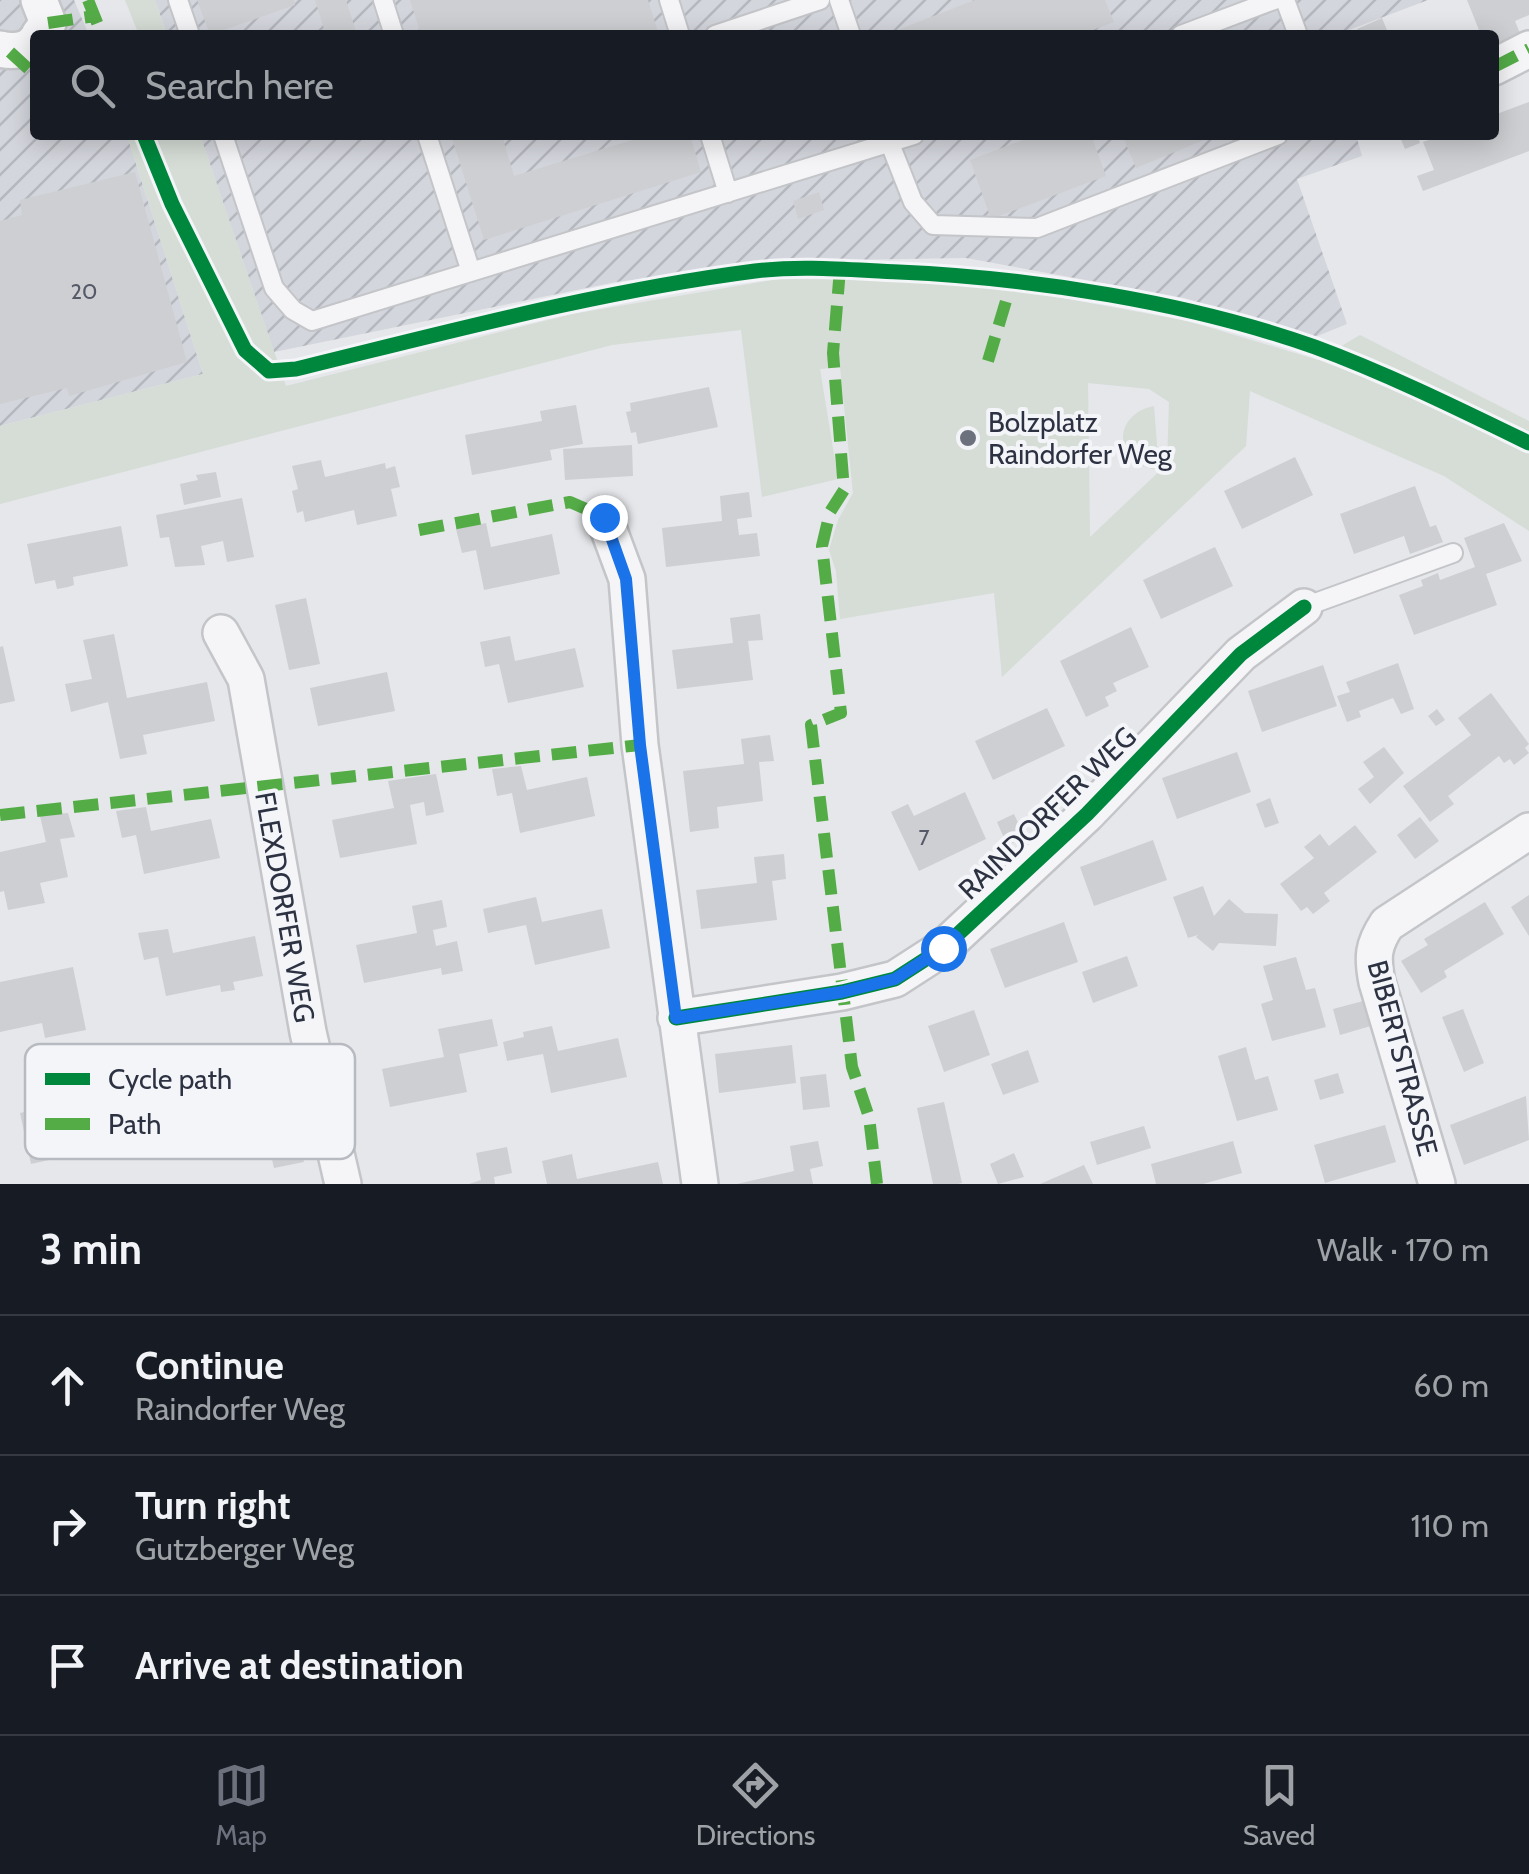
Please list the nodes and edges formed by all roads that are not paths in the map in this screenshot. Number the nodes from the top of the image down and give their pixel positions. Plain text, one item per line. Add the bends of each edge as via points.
1 (39, 0) edge
2 (178, 0) edge
3 (383, 0) edge
4 (670, 0) edge
5 (820, 0) edge
6 (839, 0) edge
7 (1274, 0) edge
8 (1285, 0) edge
9 (42, 30) edge
10 (188, 30) edge
11 (392, 30) edge
12 (679, 30) edge
13 (730, 30) edge
14 (850, 30) edge
15 (1194, 30) edge
16 (1296, 30) edge
17 (30, 46) edge
18 (0, 49) edge
19 (1529, 49) edge
20 (1499, 64) edge
21 (229, 140) edge
22 (428, 140) edge
23 (712, 140) edge
24 (888, 140) edge
25 (1265, 140) edge
26 (728, 194) junction
27 (471, 272) junction
28 (604, 517) dead end
29 (1454, 553) dead end
30 (1304, 607) joint
31 (221, 633) dead end
32 (1529, 831) edge
33 (676, 1018) junction
34 (311, 1044) edge
35 (337, 1159) edge
36 (343, 1184) edge
37 (700, 1184) edge
38 (1437, 1184) edge

1 - 9 street via 48,22
2 - 10 lane
3 - 11 lane
4 - 12 lane
5 - 13 lane
6 - 14 lane
7 - 15 lane
8 - 16 lane
17 - 18 street
19 - 20 street
21 - 27 lane via 274,288 312,321
22 - 27 lane
23 - 26 lane
24 - 25 lane via 912,202 933,225 1037,228
24 - 26 lane
26 - 27 lane
28 - 33 street via 626,579
29 - 30 lane
30 - 33 street, RAINDORFER WEG via 1241,654 1087,814 917,968 842,992
31 - 34 street, FLEXDORFER WEG via 246,679
32 - 38 street, BIBERTSTRASSE via 1387,924 1374,943 1377,982
33 - 37 street
35 - 36 street, FLEXDORFER WEG

